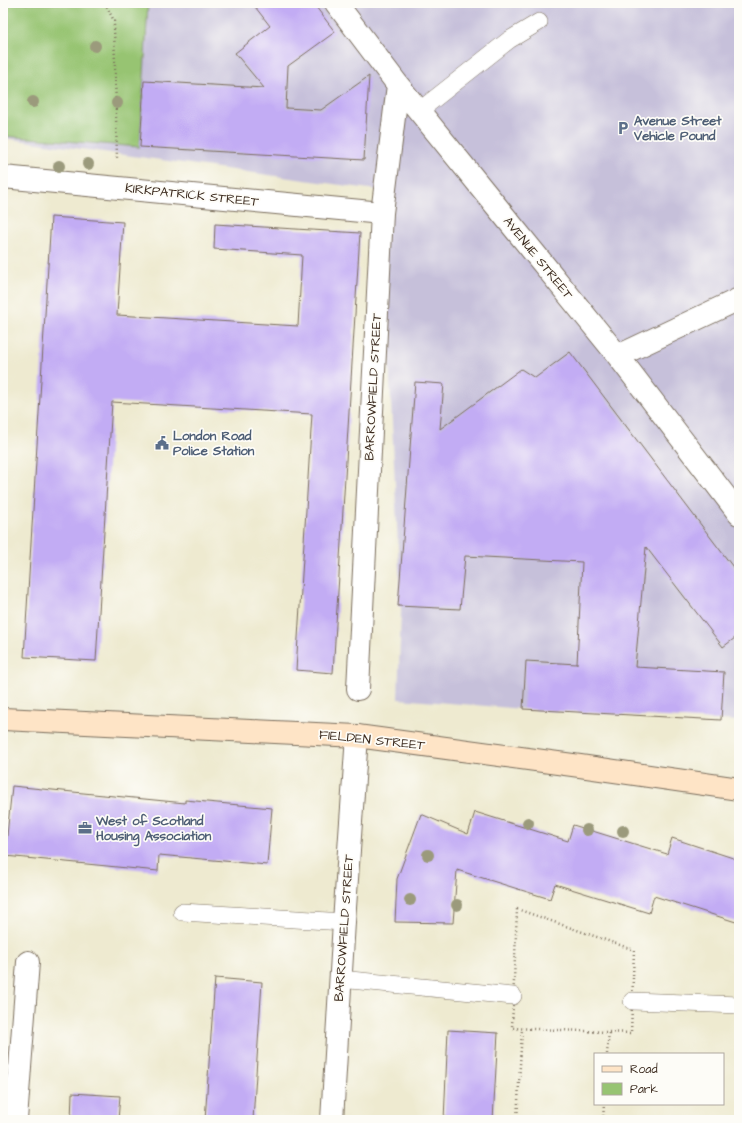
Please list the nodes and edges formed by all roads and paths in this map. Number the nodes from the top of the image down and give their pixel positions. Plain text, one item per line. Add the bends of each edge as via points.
1 (105, 3) edge
2 (336, 3) edge
3 (539, 22) dead end
4 (398, 85) junction
5 (419, 111) junction
6 (3, 177) edge
7 (118, 188) junction
8 (382, 213) junction
9 (739, 299) edge
10 (618, 356) junction
11 (739, 514) edge
12 (358, 689) dead end
13 (3, 720) edge
14 (357, 736) junction
15 (739, 790) edge
16 (182, 912) dead end
17 (344, 922) junction
18 (28, 962) dead end
19 (340, 979) junction
20 (512, 996) junction
21 (632, 1001) junction
22 (739, 1005) edge
23 (522, 1029) junction
24 (609, 1032) junction
25 (607, 1053) edge
26 (604, 1105) edge
27 (16, 1120) edge
28 (332, 1120) edge
29 (517, 1120) edge
30 (603, 1120) edge

1 - 7 path via 114,21
2 - 4 street, AVENUE STREET
3 - 5 lane via 510,40
4 - 5 street, AVENUE STREET
4 - 8 street, BARROWFIELD STREET
5 - 10 street, AVENUE STREET
6 - 7 street, KIRKPATRICK STREET
7 - 8 street, KIRKPATRICK STREET
8 - 12 street, BARROWFIELD STREET
9 - 10 street
10 - 11 street, AVENUE STREET
13 - 14 main road, FIELDEN STREET
14 - 15 main road, FIELDEN STREET
14 - 17 street, BARROWFIELD STREET
16 - 17 lane
17 - 19 street, BARROWFIELD STREET
18 - 27 street
19 - 20 lane
19 - 28 street, BARROWFIELD STREET
20 - 21 path via 517,909 634,950
20 - 23 path via 512,1028
21 - 22 lane
21 - 24 path via 631,1033
23 - 24 path
23 - 29 path
24 - 25 path
26 - 30 path

